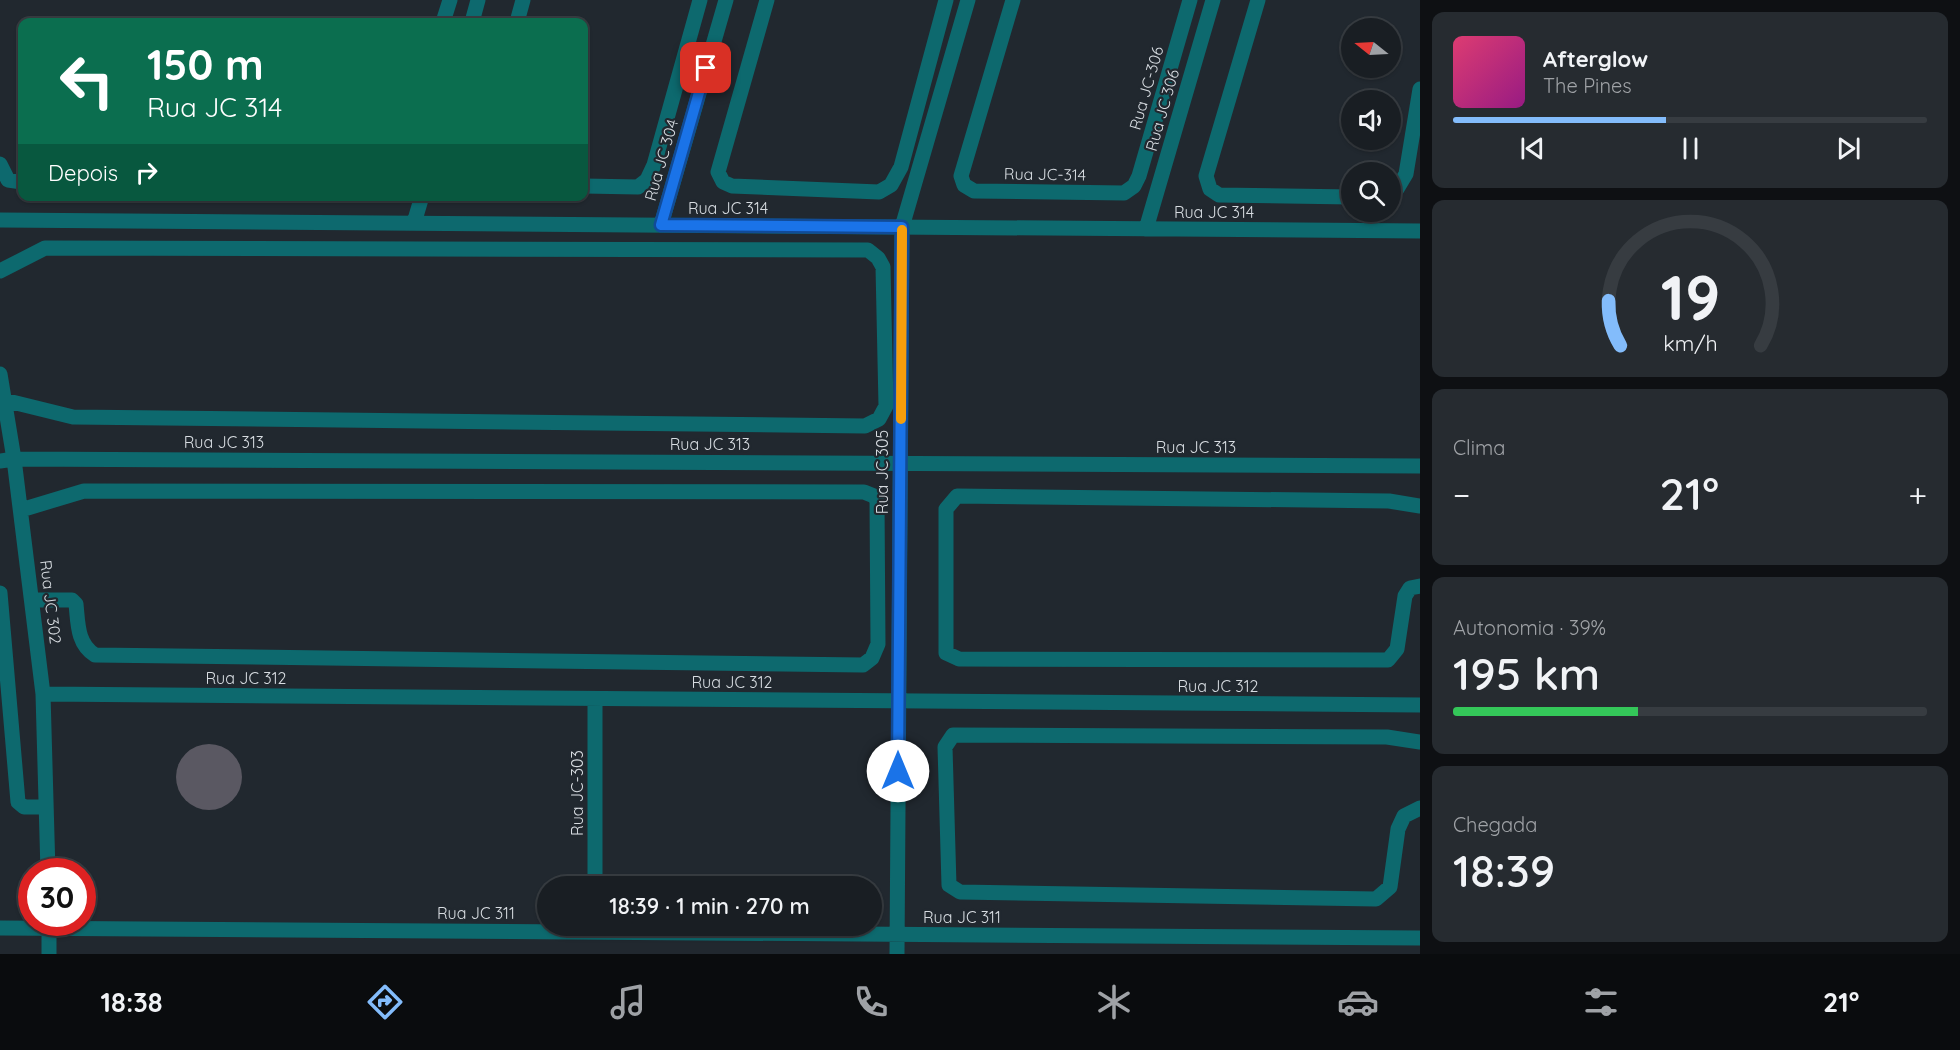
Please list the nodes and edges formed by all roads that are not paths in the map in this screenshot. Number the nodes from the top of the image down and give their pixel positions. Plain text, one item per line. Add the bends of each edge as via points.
1 (450, 0) edge
2 (478, 0) edge
3 (523, 0) edge
4 (700, 0) edge
5 (726, 0) edge
6 (767, 0) edge
7 (946, 0) edge
8 (968, 0) edge
9 (1013, 0) edge
10 (1190, 0) edge
11 (1213, 0) edge
12 (1258, 0) edge
13 (444, 18) edge
14 (473, 18) edge
15 (518, 18) edge
16 (1420, 89) edge
17 (0, 164) edge
18 (18, 181) edge
19 (1401, 182) edge
20 (588, 186) edge
21 (1134, 186) joint
22 (1341, 197) edge
23 (421, 201) edge
24 (0, 220) edge
25 (414, 223) junction
26 (661, 225) junction
27 (902, 227) junction
28 (1146, 229) junction
29 (1420, 231) edge
30 (0, 271) edge
31 (0, 374) edge
32 (4, 400) junction
33 (7, 460) edge
34 (900, 463) junction
35 (1420, 466) edge
36 (1420, 506) edge
37 (21, 510) junction
38 (1420, 586) edge
39 (0, 593) edge
40 (33, 600) junction
41 (43, 694) junction
42 (595, 699) junction
43 (899, 701) junction
44 (1420, 705) edge
45 (1420, 742) edge
46 (46, 807) junction
47 (1420, 808) edge
48 (48, 858) edge
49 (595, 876) edge
50 (96, 925) edge
51 (18, 927) edge
52 (0, 928) edge
53 (537, 929) edge
54 (882, 934) edge
55 (897, 934) junction
56 (49, 936) edge
57 (1420, 938) edge
58 (49, 954) edge
59 (897, 954) edge

1 - 13 street
2 - 14 street
3 - 15 street
4 - 20 street via 647,180 638,187
5 - 26 street, Rua JC 304
6 - 7 street via 718,172 723,182 732,186 879,192 891,185 901,166
8 - 27 street, Rua JC 305
9 - 21 street, Rua JC-314 via 961,176 964,185 974,191 1124,193
10 - 21 street, Rua JC-306
11 - 28 street, Rua JC 306
12 - 22 street via 1206,176 1210,189 1219,195
16 - 19 street via 1406,174
17 - 18 street via 8,180
23 - 25 street
24 - 25 street, Rua JC 314
25 - 26 street, Rua JC 314
26 - 27 street, Rua JC 314
27 - 28 street, Rua JC 314
27 - 34 street, Rua JC 305
28 - 29 street, Rua JC 314
30 - 32 street via 45,248 868,250 883,267 886,406 879,419 865,426 73,417
31 - 32 street, Rua JC 302
32 - 33 street, Rua JC 302
33 - 34 street, Rua JC 313
33 - 37 street, Rua JC 302
34 - 35 street, Rua JC 313
34 - 43 street, Rua JC 305
36 - 38 street via 1389,501 957,496 946,509 946,653 959,659 1388,660 1397,649 1405,596 1410,588
37 - 40 street, Rua JC 302
37 - 40 street via 84,491 864,492 877,501 878,644 872,658 863,665 94,655 81,640 76,604 72,600
39 - 46 street via 18,802 24,807
40 - 41 street, Rua JC 302
41 - 42 street, Rua JC 312
41 - 46 street, Rua JC 302
42 - 43 street, Rua JC 312
42 - 49 street, Rua JC-303
43 - 44 street, Rua JC 312
43 - 55 street, Rua JC 305
45 - 47 street via 1387,737 953,735 945,747 949,885 960,892 1376,899 1390,887 1398,829 1404,816
46 - 48 street, Rua JC 302
50 - 53 street, Rua JC 311
51 - 52 street, Rua JC 311
54 - 55 street, Rua JC 311
55 - 57 street, Rua JC 311
55 - 59 street, Rua JC 305
56 - 58 street

